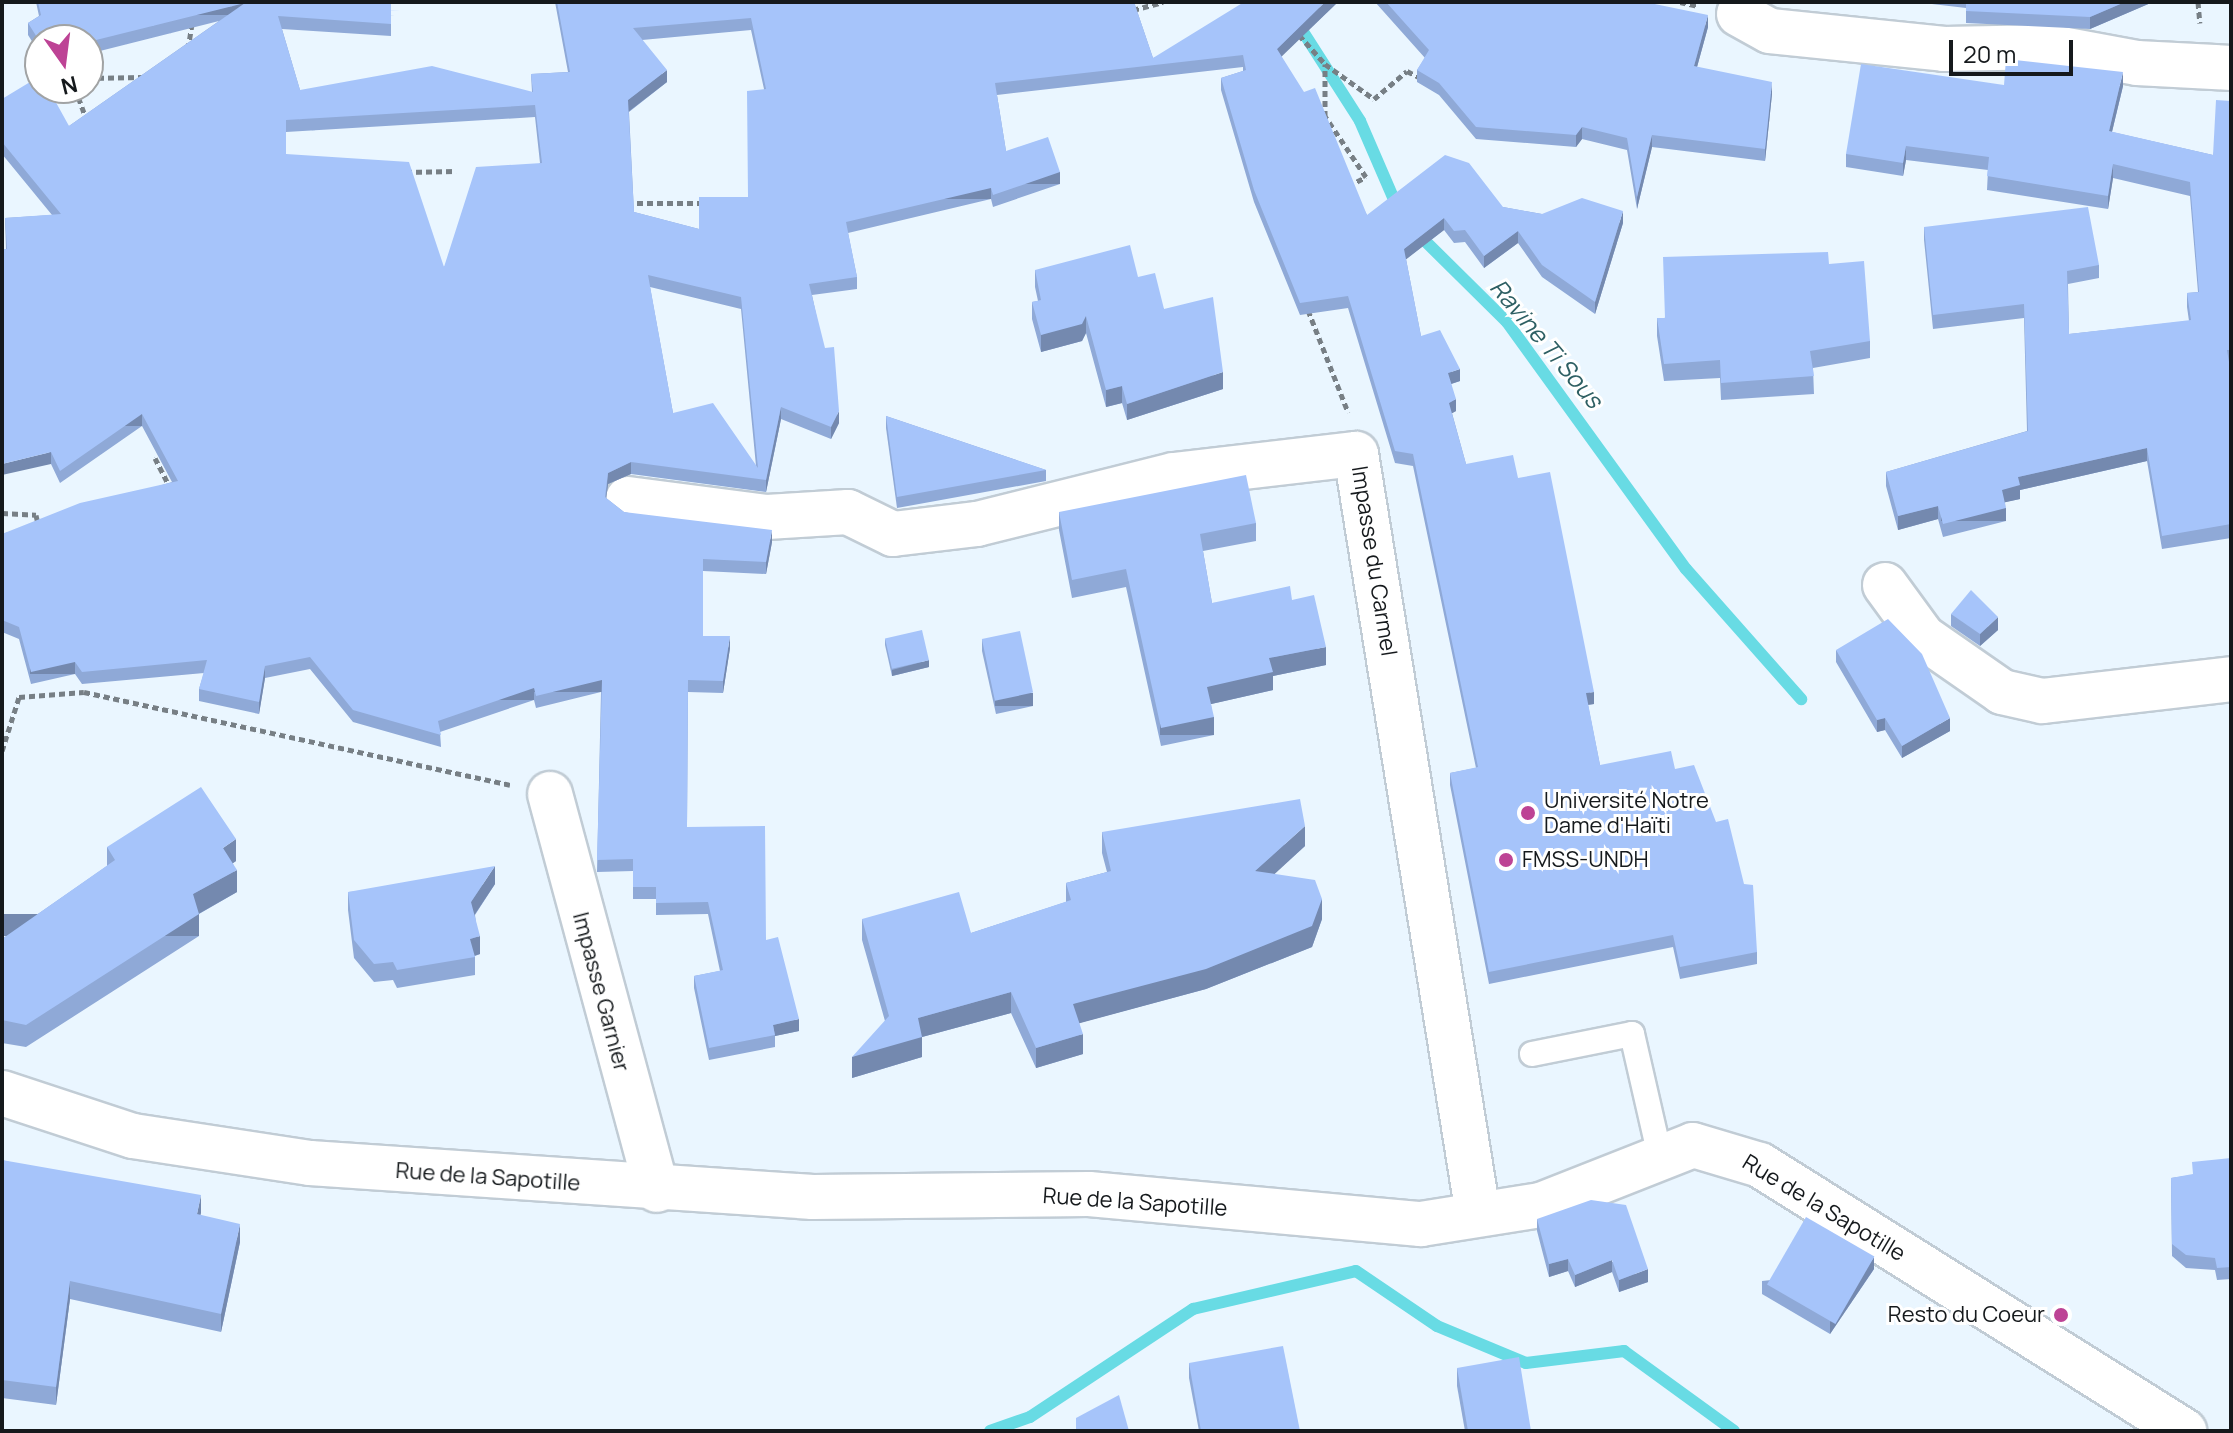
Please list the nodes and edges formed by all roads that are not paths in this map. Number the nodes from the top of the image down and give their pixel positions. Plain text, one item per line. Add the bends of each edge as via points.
1 (1739, 14) dead end
2 (2231, 68) edge
3 (628, 499) dead end
4 (1885, 585) dead end
5 (2231, 679) edge
6 (550, 794) road end
7 (1532, 1054) dead end
8 (2, 1093) edge
9 (1660, 1156) junction
10 (657, 1190) junction
11 (1478, 1214) junction
12 (2184, 1431) edge

1 - 2 street via 1770,31 1944,49 2050,47 2137,63
3 - 11 street, Impasse du Carmel via 767,517 848,512 893,534 977,524 1174,475 1356,454
4 - 5 street via 1923,637 2002,692 2042,701
6 - 10 street, Impasse Garnier
7 - 9 lane via 1632,1034
8 - 10 street, Rue de la Sapotille via 133,1136 310,1163
9 - 11 street, Rue de la Sapotille via 1541,1205
9 - 12 street, Rue de la Sapotille via 1693,1145 1760,1165
10 - 11 street, Rue de la Sapotille via 1089,1194 1421,1224

